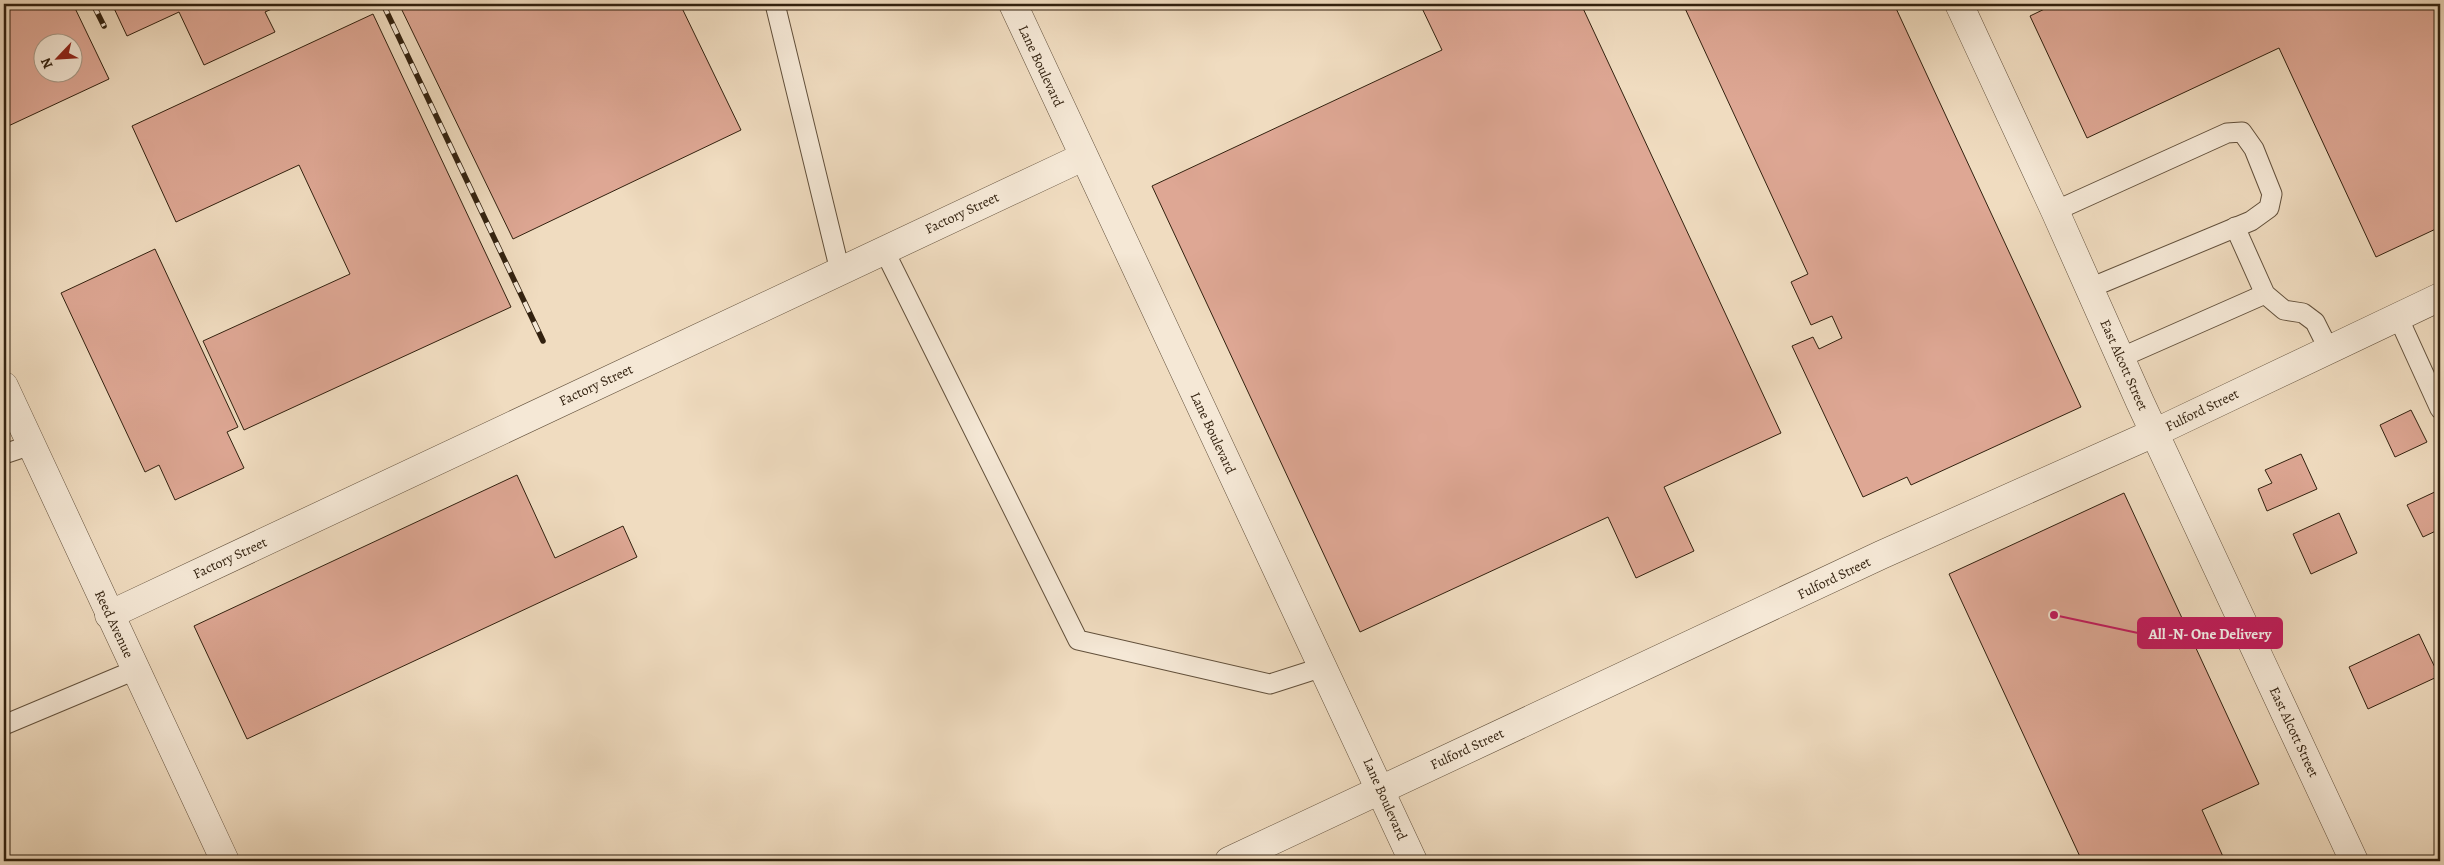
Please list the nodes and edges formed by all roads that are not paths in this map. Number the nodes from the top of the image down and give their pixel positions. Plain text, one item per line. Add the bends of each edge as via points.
1 (775, 4) edge
2 (1013, 4) edge
3 (1958, 4) edge
4 (1083, 157) junction
5 (2055, 211) junction
6 (2235, 227) junction
7 (884, 250) junction
8 (840, 271) junction
9 (2090, 288) junction
10 (2266, 294) junction
11 (2440, 297) edge
12 (2398, 317) junction
13 (2329, 350) junction
14 (2120, 358) junction
15 (4, 386) edge
16 (2440, 409) edge
17 (2154, 433) junction
18 (31, 445) junction
19 (4, 454) edge
20 (110, 615) junction
21 (1323, 667) junction
22 (135, 670) junction
23 (4, 725) edge
24 (1381, 789) junction
25 (225, 861) edge
26 (1228, 861) edge
27 (1413, 861) edge
28 (2354, 861) edge

1 - 8 lane
2 - 4 street, Lane Boulevard
3 - 5 street, East Alcott Street
4 - 7 street, Factory Street
4 - 21 street, Lane Boulevard
5 - 6 lane via 2227,133 2242,132 2254,149 2272,194 2269,208 2251,221
5 - 9 street, East Alcott Street
6 - 9 lane
6 - 10 lane
7 - 8 street, Factory Street
7 - 21 lane via 1078,640 1270,684
8 - 20 street, Factory Street
9 - 14 street, East Alcott Street
10 - 13 lane via 2284,310 2303,313 2315,322
10 - 14 lane
11 - 12 street, Fulford Street
12 - 13 street, Fulford Street
12 - 16 lane
13 - 17 street, Fulford Street
14 - 17 street, East Alcott Street
15 - 18 street, Reed Avenue
17 - 24 street, Fulford Street via 1881,555
17 - 28 street, East Alcott Street
18 - 19 lane
18 - 20 street, Reed Avenue
20 - 22 street, Reed Avenue
21 - 24 street, Lane Boulevard
22 - 23 lane
22 - 25 street, Reed Avenue
24 - 26 street, Fulford Street
24 - 27 street, Lane Boulevard

